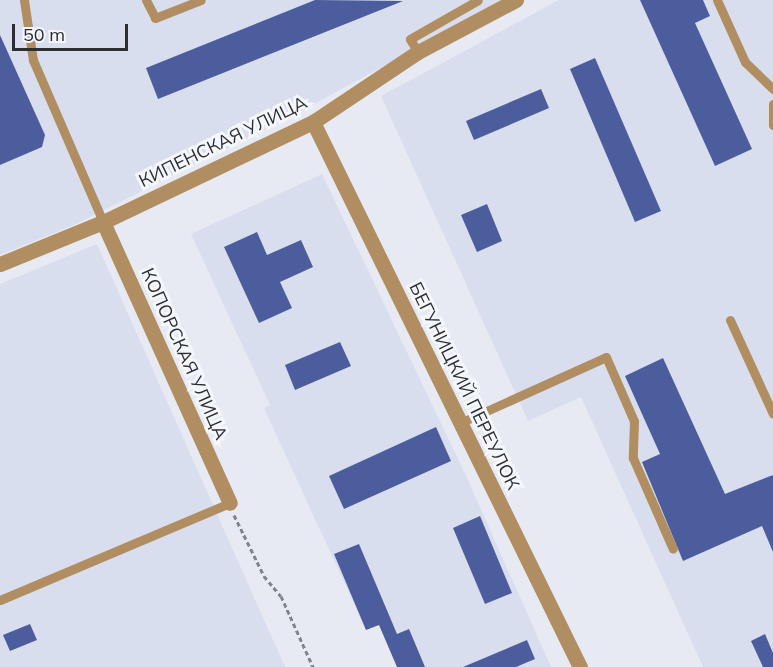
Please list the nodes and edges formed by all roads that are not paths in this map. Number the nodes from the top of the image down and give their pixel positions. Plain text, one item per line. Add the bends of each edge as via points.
1 (24, 0) edge
2 (147, 0) edge
3 (201, 0) edge
4 (478, 0) edge
5 (516, 0) edge
6 (717, 0) edge
7 (467, 3) edge
8 (418, 52) junction
9 (773, 89) edge
10 (773, 104) edge
11 (313, 122) junction
12 (773, 125) edge
13 (103, 222) junction
14 (0, 264) edge
15 (730, 320) dead end
16 (773, 414) edge
17 (460, 423) junction
18 (230, 503) joint
19 (673, 549) dead end
20 (0, 600) edge
21 (580, 667) edge

1 - 13 lane via 33,60
2 - 3 lane via 155,18
4 - 7 lane
5 - 8 street, КИПЕНСКАЯ УЛИЦА
6 - 9 lane via 745,62
7 - 8 lane via 410,39
8 - 11 street, КИПЕНСКАЯ УЛИЦА
10 - 12 lane
11 - 13 street, КИПЕНСКАЯ УЛИЦА
11 - 17 street, БЕГУНИЦКИЙ ПЕРЕУЛОК
13 - 14 street, КИПЕНСКАЯ УЛИЦА
13 - 18 street, КОПОРСКАЯ УЛИЦА
15 - 16 lane
17 - 19 lane via 606,357 634,421 633,458
17 - 21 street, БЕГУНИЦКИЙ ПЕРЕУЛОК
18 - 20 lane

